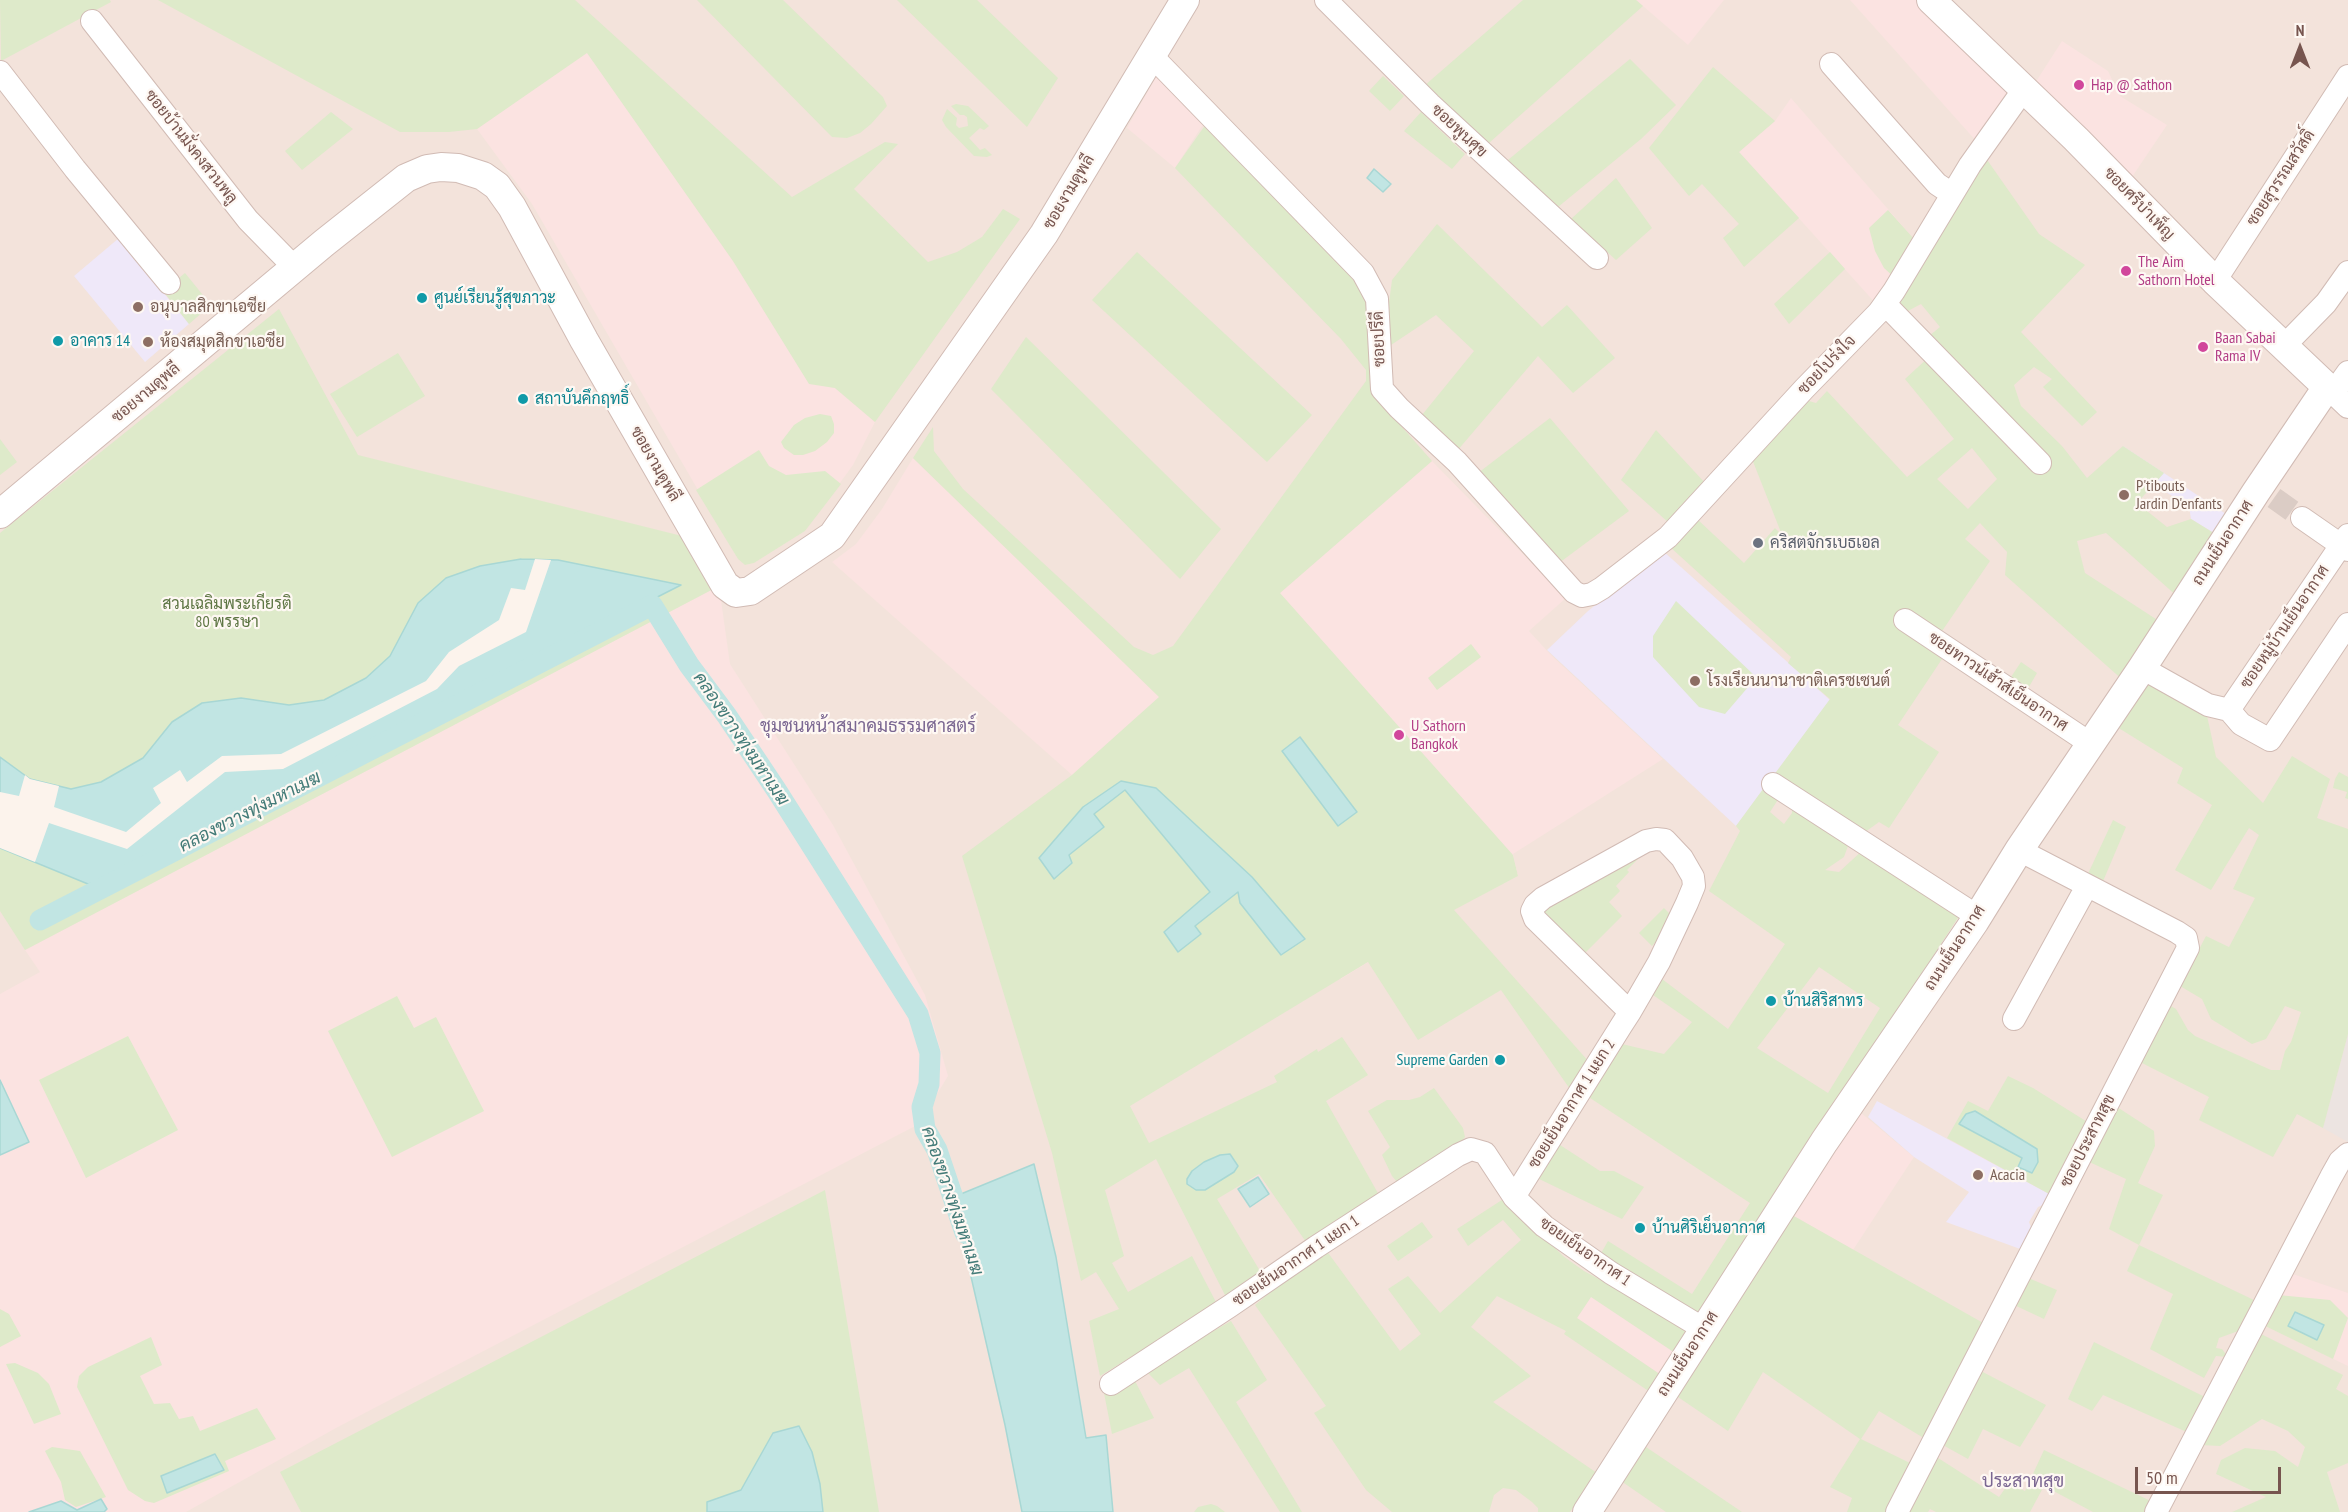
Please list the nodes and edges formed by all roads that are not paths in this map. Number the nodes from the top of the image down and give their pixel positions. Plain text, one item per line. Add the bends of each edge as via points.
1 (1185, 0) edge
2 (1326, 0) edge
3 (1931, 0) edge
4 (92, 21) dead end
5 (1151, 55) junction
6 (1831, 64) dead end
7 (0, 72) edge
8 (2348, 76) edge
9 (2024, 89) junction
10 (1952, 194) junction
11 (1597, 258) dead end
12 (295, 268) junction
13 (2348, 272) edge
14 (2215, 281) junction
15 (170, 282) dead end
16 (1885, 303) junction
17 (2284, 346) junction
18 (2339, 390) edge
19 (2040, 463) dead end
20 (0, 514) edge
21 (2302, 518) tunnel mouth
22 (2346, 543) edge
23 (1582, 596) joint
24 (1905, 620) dead end
25 (2348, 624) edge
26 (2142, 668) junction
27 (2229, 710) junction
28 (2091, 744) junction
29 (1773, 784) dead end
30 (2019, 850) junction
31 (2087, 886) junction
32 (1977, 916) junction
33 (1630, 1012) junction
34 (2014, 1019) dead end
35 (1485, 1153) joint
36 (2348, 1154) edge
37 (1514, 1197) junction
38 (1704, 1329) junction
39 (1111, 1384) dead end
40 (1587, 1512) edge
41 (1897, 1512) edge
42 (2156, 1512) edge

1 - 5 street, ซอยงามดูพลี
2 - 11 street, ซอยพูนศุข via 1430,104
3 - 9 street, ซอยศรีบำเพ็ญ
4 - 12 street, ซอยบ้านมั่งคงสวนพลู via 248,220
5 - 12 street, ซอยงามดูพลี via 1044,234 832,536 750,591 736,593 725,585 512,207 497,186 483,176 458,168 415,172
5 - 23 street, ซอยปรีดี via 1363,273 1377,299 1382,389 1457,462
6 - 10 street via 1937,184
7 - 15 street
8 - 14 street, ซอยสุวรรณสวัสดิ์
9 - 10 street, ซอยโปร่งใจ
9 - 14 street, ซอยศรีบำเพ็ญ
10 - 16 street, ซอยโปร่งใจ
12 - 20 street, ซอยงามดูพลี
13 - 17 street via 2326,303
14 - 17 street, ซอยศรีบำเพ็ญ
16 - 19 street
16 - 23 street, ซอยโปร่งใจ via 1668,537 1602,588
17 - 18 street, ซอยศรีบำเพ็ญ
18 - 26 street, ถนนเย็นอากาศ
21 - 22 street, ซอยหมู่บ้านเย็นอากาศ
22 - 27 street, ซอยหมู่บ้านเย็นอากาศ
24 - 28 street, ซอยทาวน์เฮ้าส์เย็นอากาศ
25 - 27 street via 2270,740 2241,724
26 - 27 street via 2208,705
26 - 28 street, ถนนเย็นอากาศ
28 - 30 street, ถนนเย็นอากาศ
29 - 32 street
30 - 31 street, ซอยประสาทสุข
30 - 32 street, ถนนเย็นอากาศ
31 - 34 street
31 - 41 street, ซอยประสาทสุข via 2177,932 2186,938 2188,948
32 - 38 street, ถนนเย็นอากาศ via 1824,1142
33 - 33 street, ซอยเย็นอากาศ 1 แยก 2 via 1659,963 1694,886 1682,858 1665,840 1656,838 1543,898 1532,911 1535,919
33 - 37 street, ซอยเย็นอากาศ 1 แยก 2
35 - 37 street, ซอยเย็นอากาศ 1
35 - 39 street, ซอยเย็นอากาศ 1 แยก 1 via 1471,1149 1458,1155
36 - 42 street via 2340,1161
37 - 38 street, ซอยเย็นอากาศ 1 via 1544,1226 1611,1273
38 - 40 street, ถนนเย็นอากาศ

